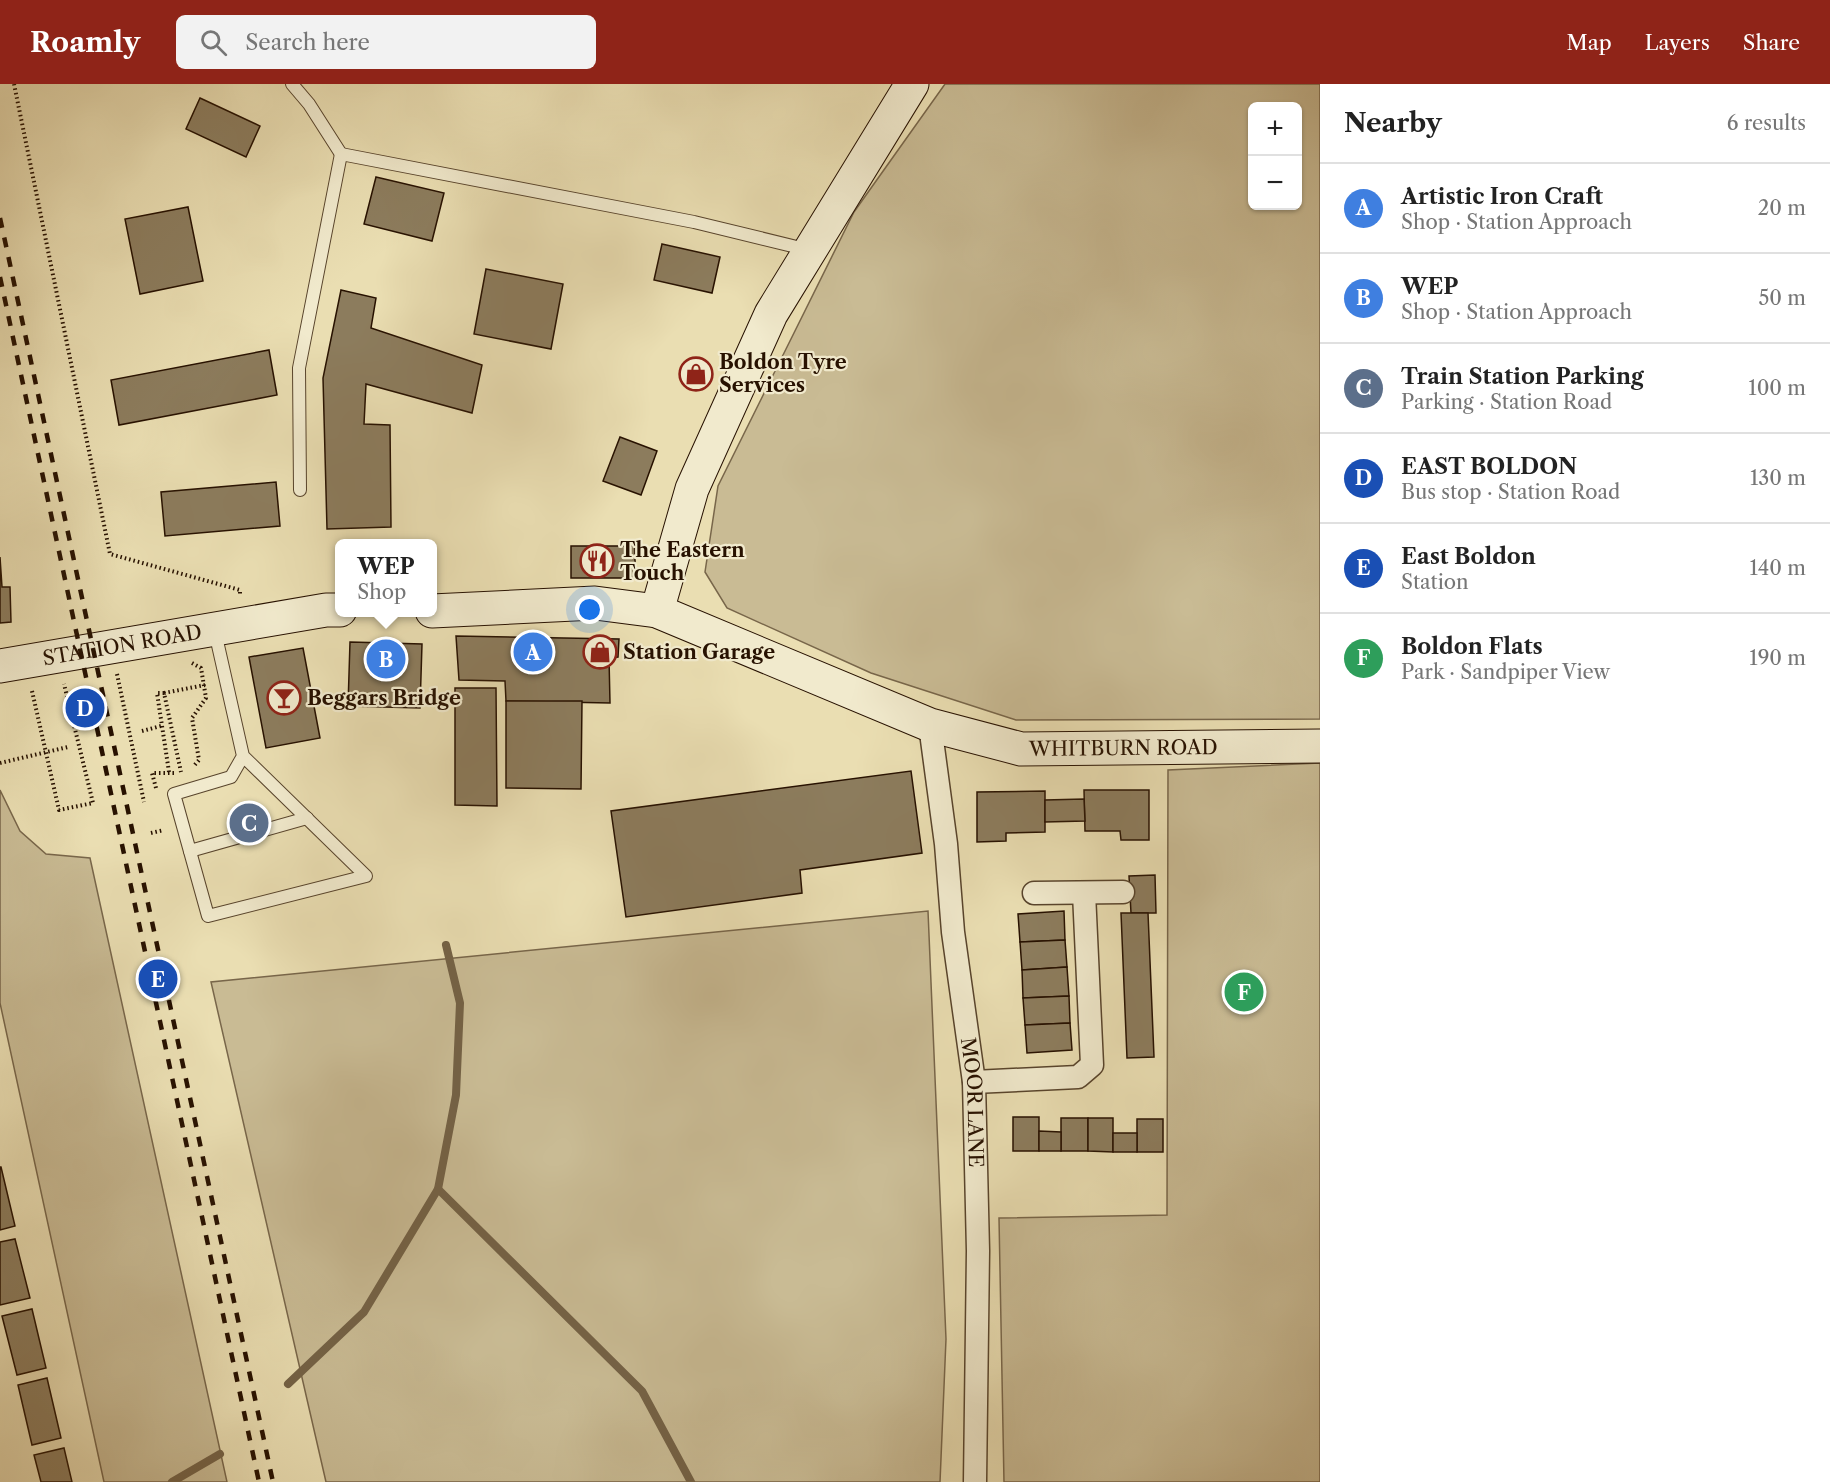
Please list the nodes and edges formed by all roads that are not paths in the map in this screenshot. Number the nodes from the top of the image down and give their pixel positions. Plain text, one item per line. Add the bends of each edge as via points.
1 (292, 84) edge
2 (912, 84) edge
3 (341, 154) junction
4 (810, 250) junction
5 (300, 490) dead end
6 (335, 611) edge
7 (437, 611) edge
8 (657, 611) junction
9 (215, 630) junction
10 (10, 678) edge
11 (930, 725) junction
12 (1320, 746) edge
13 (243, 756) junction
14 (307, 818) junction
15 (190, 851) junction
16 (1123, 892) dead end
17 (1034, 893) dead end
18 (1084, 894) junction
19 (974, 1083) junction
20 (975, 1482) edge

1 - 3 lane
2 - 4 main road
3 - 4 lane via 694,222
3 - 5 lane via 299,368
4 - 8 main road via 771,314 692,489
6 - 9 main road, STATION ROAD
7 - 8 main road, WHITBURN ROAD via 595,603
8 - 11 main road, WHITBURN ROAD
9 - 10 main road, STATION ROAD
9 - 13 lane
11 - 12 main road, WHITBURN ROAD via 1021,749
11 - 19 street, MOOR LANE
13 - 14 lane
13 - 15 lane via 231,777 174,794
14 - 15 lane
14 - 15 lane via 366,876 208,916
16 - 18 street
17 - 18 street
18 - 19 street via 1092,1065 1078,1077
19 - 20 street, MOOR LANE via 978,1251

